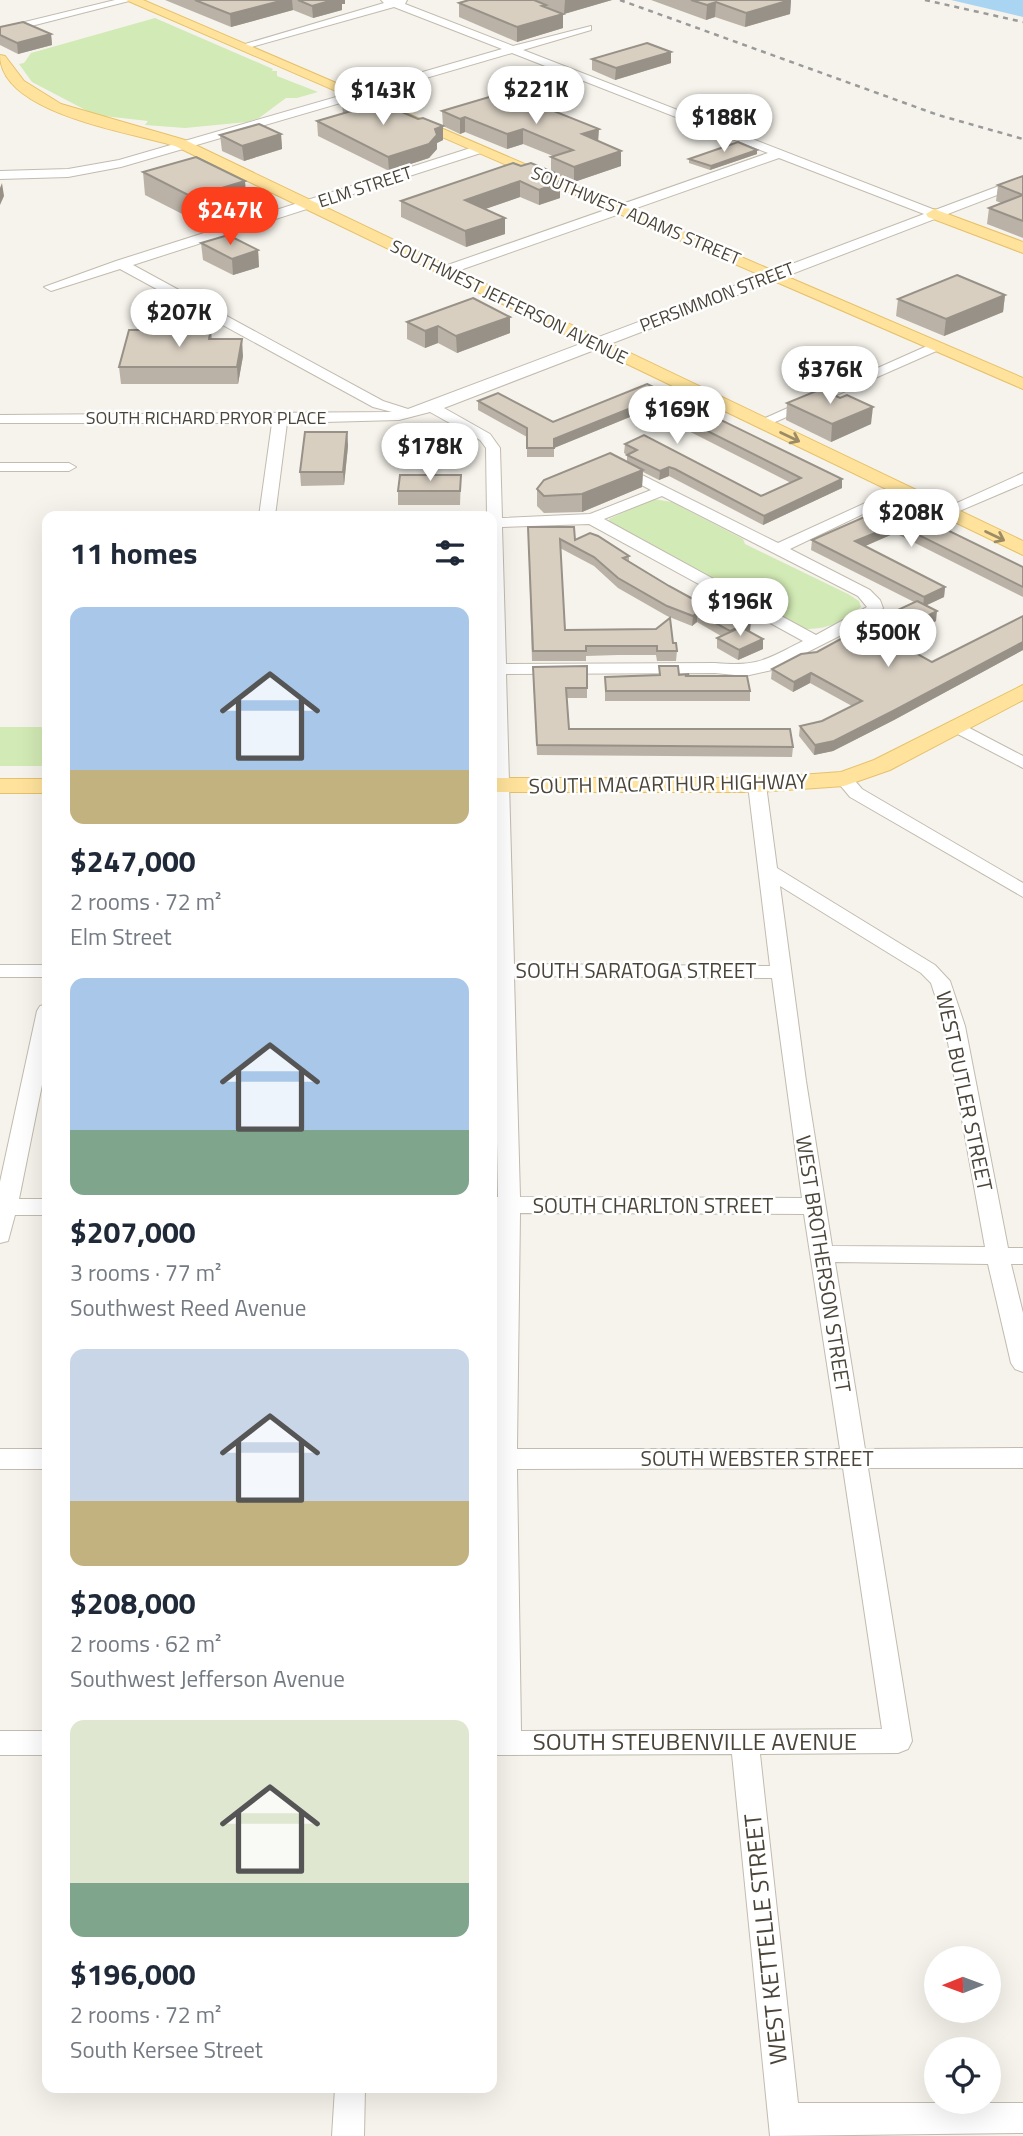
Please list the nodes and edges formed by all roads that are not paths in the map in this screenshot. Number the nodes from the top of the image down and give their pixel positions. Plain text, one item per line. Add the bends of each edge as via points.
1 (130, 0) edge
2 (408, 0) edge
3 (391, 2) edge
4 (566, 21) edge
5 (0, 31) edge
6 (240, 47) junction
7 (513, 49) junction
8 (0, 59) edge
9 (356, 96) junction
10 (187, 146) junction
11 (480, 149) junction
12 (778, 154) junction
13 (0, 175) edge
14 (1023, 180) edge
15 (308, 205) junction
16 (618, 209) junction
17 (934, 214) junction
18 (1023, 248) edge
19 (121, 264) junction
20 (444, 271) junction
21 (773, 276) junction
22 (51, 287) dead end
23 (597, 343) junction
24 (936, 346) junction
25 (1023, 383) edge
26 (432, 407) junction
27 (411, 413) junction
28 (280, 418) junction
29 (0, 419) edge
30 (761, 423) junction
31 (606, 460) edge
32 (0, 467) edge
33 (69, 467) dead end
34 (1023, 478) edge
35 (896, 488) junction
36 (663, 490) junction
37 (268, 511) edge
38 (493, 511) edge
39 (945, 512) junction
40 (593, 519) junction
41 (497, 521) edge
42 (771, 545) junction
43 (1023, 549) edge
44 (815, 642) junction
45 (497, 669) edge
46 (1023, 691) edge
47 (956, 726) junction
48 (1023, 762) edge
49 (844, 779) junction
50 (497, 785) edge
51 (757, 785) junction
52 (0, 786) edge
53 (42, 786) edge
54 (767, 870) junction
55 (1023, 891) edge
56 (497, 970) edge
57 (0, 971) edge
58 (42, 971) edge
59 (781, 972) junction
60 (42, 1033) edge
61 (501, 1205) edge
62 (814, 1206) junction
63 (3, 1207) edge
64 (42, 1207) edge
65 (0, 1235) edge
66 (823, 1254) junction
67 (1023, 1255) edge
68 (998, 1256) junction
69 (1023, 1363) edge
70 (0, 1458) edge
71 (1023, 1458) edge
72 (42, 1459) edge
73 (497, 1459) edge
74 (852, 1459) junction
75 (745, 1741) junction
76 (898, 1741) joint
77 (42, 1743) edge
78 (499, 1743) edge
79 (0, 1744) edge
80 (0, 1749) edge
81 (350, 2093) edge
82 (1023, 2118) edge
83 (785, 2127) edge
84 (348, 2136) edge

1 - 5 street
1 - 6 main road, SOUTHWEST ADAMS STREET
2 - 3 street
3 - 6 street
3 - 7 street
4 - 7 street via 587,29
6 - 9 main road, SOUTHWEST ADAMS STREET
7 - 9 street
7 - 12 street
8 - 10 main road, SOUTHWEST JEFFERSON AVENUE via 22,87 71,112
9 - 10 street
9 - 11 main road, SOUTHWEST ADAMS STREET
10 - 13 street via 90,170
10 - 15 main road, SOUTHWEST JEFFERSON AVENUE
11 - 15 street, ELM STREET
11 - 16 main road, SOUTHWEST ADAMS STREET
12 - 16 street
12 - 17 street
14 - 17 street, PERSIMMON STREET
15 - 19 street, ELM STREET
15 - 20 main road, SOUTHWEST JEFFERSON AVENUE
16 - 20 street
16 - 21 main road, SOUTHWEST ADAMS STREET
17 - 18 main road
17 - 21 street, PERSIMMON STREET
19 - 22 street, ELM STREET
19 - 27 street via 378,404
20 - 23 main road, SOUTHWEST JEFFERSON AVENUE
21 - 23 street, PERSIMMON STREET
21 - 24 main road, SOUTHWEST ADAMS STREET
23 - 26 street, PERSIMMON STREET
23 - 30 main road, SOUTHWEST JEFFERSON AVENUE
24 - 25 main road, SOUTHWEST ADAMS STREET
24 - 30 street
26 - 27 street, PERSIMMON STREET
26 - 38 street via 485,437 493,448
27 - 28 street, SOUTH RICHARD PRYOR PLACE
28 - 29 street, SOUTH RICHARD PRYOR PLACE
28 - 37 street
30 -> 35 main road, SOUTHWEST JEFFERSON AVENUE
31 - 36 street
32 - 33 street
34 - 39 street
35 - 39 main road, SOUTHWEST JEFFERSON AVENUE
35 - 42 street
36 - 40 street
36 - 42 street
39 -> 43 main road, SOUTHWEST JEFFERSON AVENUE
40 - 41 street
40 - 44 street
42 - 44 street via 874,603 869,615
44 - 45 street via 745,671
46 - 47 main road, SOUTH MACARTHUR HIGHWAY
47 - 48 street
47 - 49 main road, SOUTH MACARTHUR HIGHWAY via 872,770
49 - 51 main road, SOUTH MACARTHUR HIGHWAY
49 - 55 street via 856,793
50 - 51 main road, SOUTH MACARTHUR HIGHWAY
51 - 54 street, WEST BROTHERSON STREET
52 - 53 main road
54 - 59 street, WEST BROTHERSON STREET
54 - 68 street, WEST BUTLER STREET via 928,969 940,981 955,1026
56 - 59 street, SOUTH SARATOGA STREET
56 - 61 street
57 - 58 street
59 - 62 street, WEST BROTHERSON STREET
60 - 63 street
61 - 62 street, SOUTH CHARLTON STREET
61 - 73 street via 504,1326
62 - 66 street, WEST BROTHERSON STREET
63 - 64 street
63 - 65 street
66 - 68 street
66 - 74 street, WEST BROTHERSON STREET
67 - 68 street
68 - 69 street, WEST BUTLER STREET
70 - 72 street
71 - 74 street, SOUTH WEBSTER STREET
73 - 74 street, SOUTH WEBSTER STREET
73 - 78 street
74 - 76 street, WEST BROTHERSON STREET
75 - 76 street, SOUTH STEUBENVILLE AVENUE
75 - 78 street, SOUTH STEUBENVILLE AVENUE
75 - 83 street, WEST KETTELLE STREET
77 - 79 street
79 - 80 street
81 - 84 street
82 - 83 street

